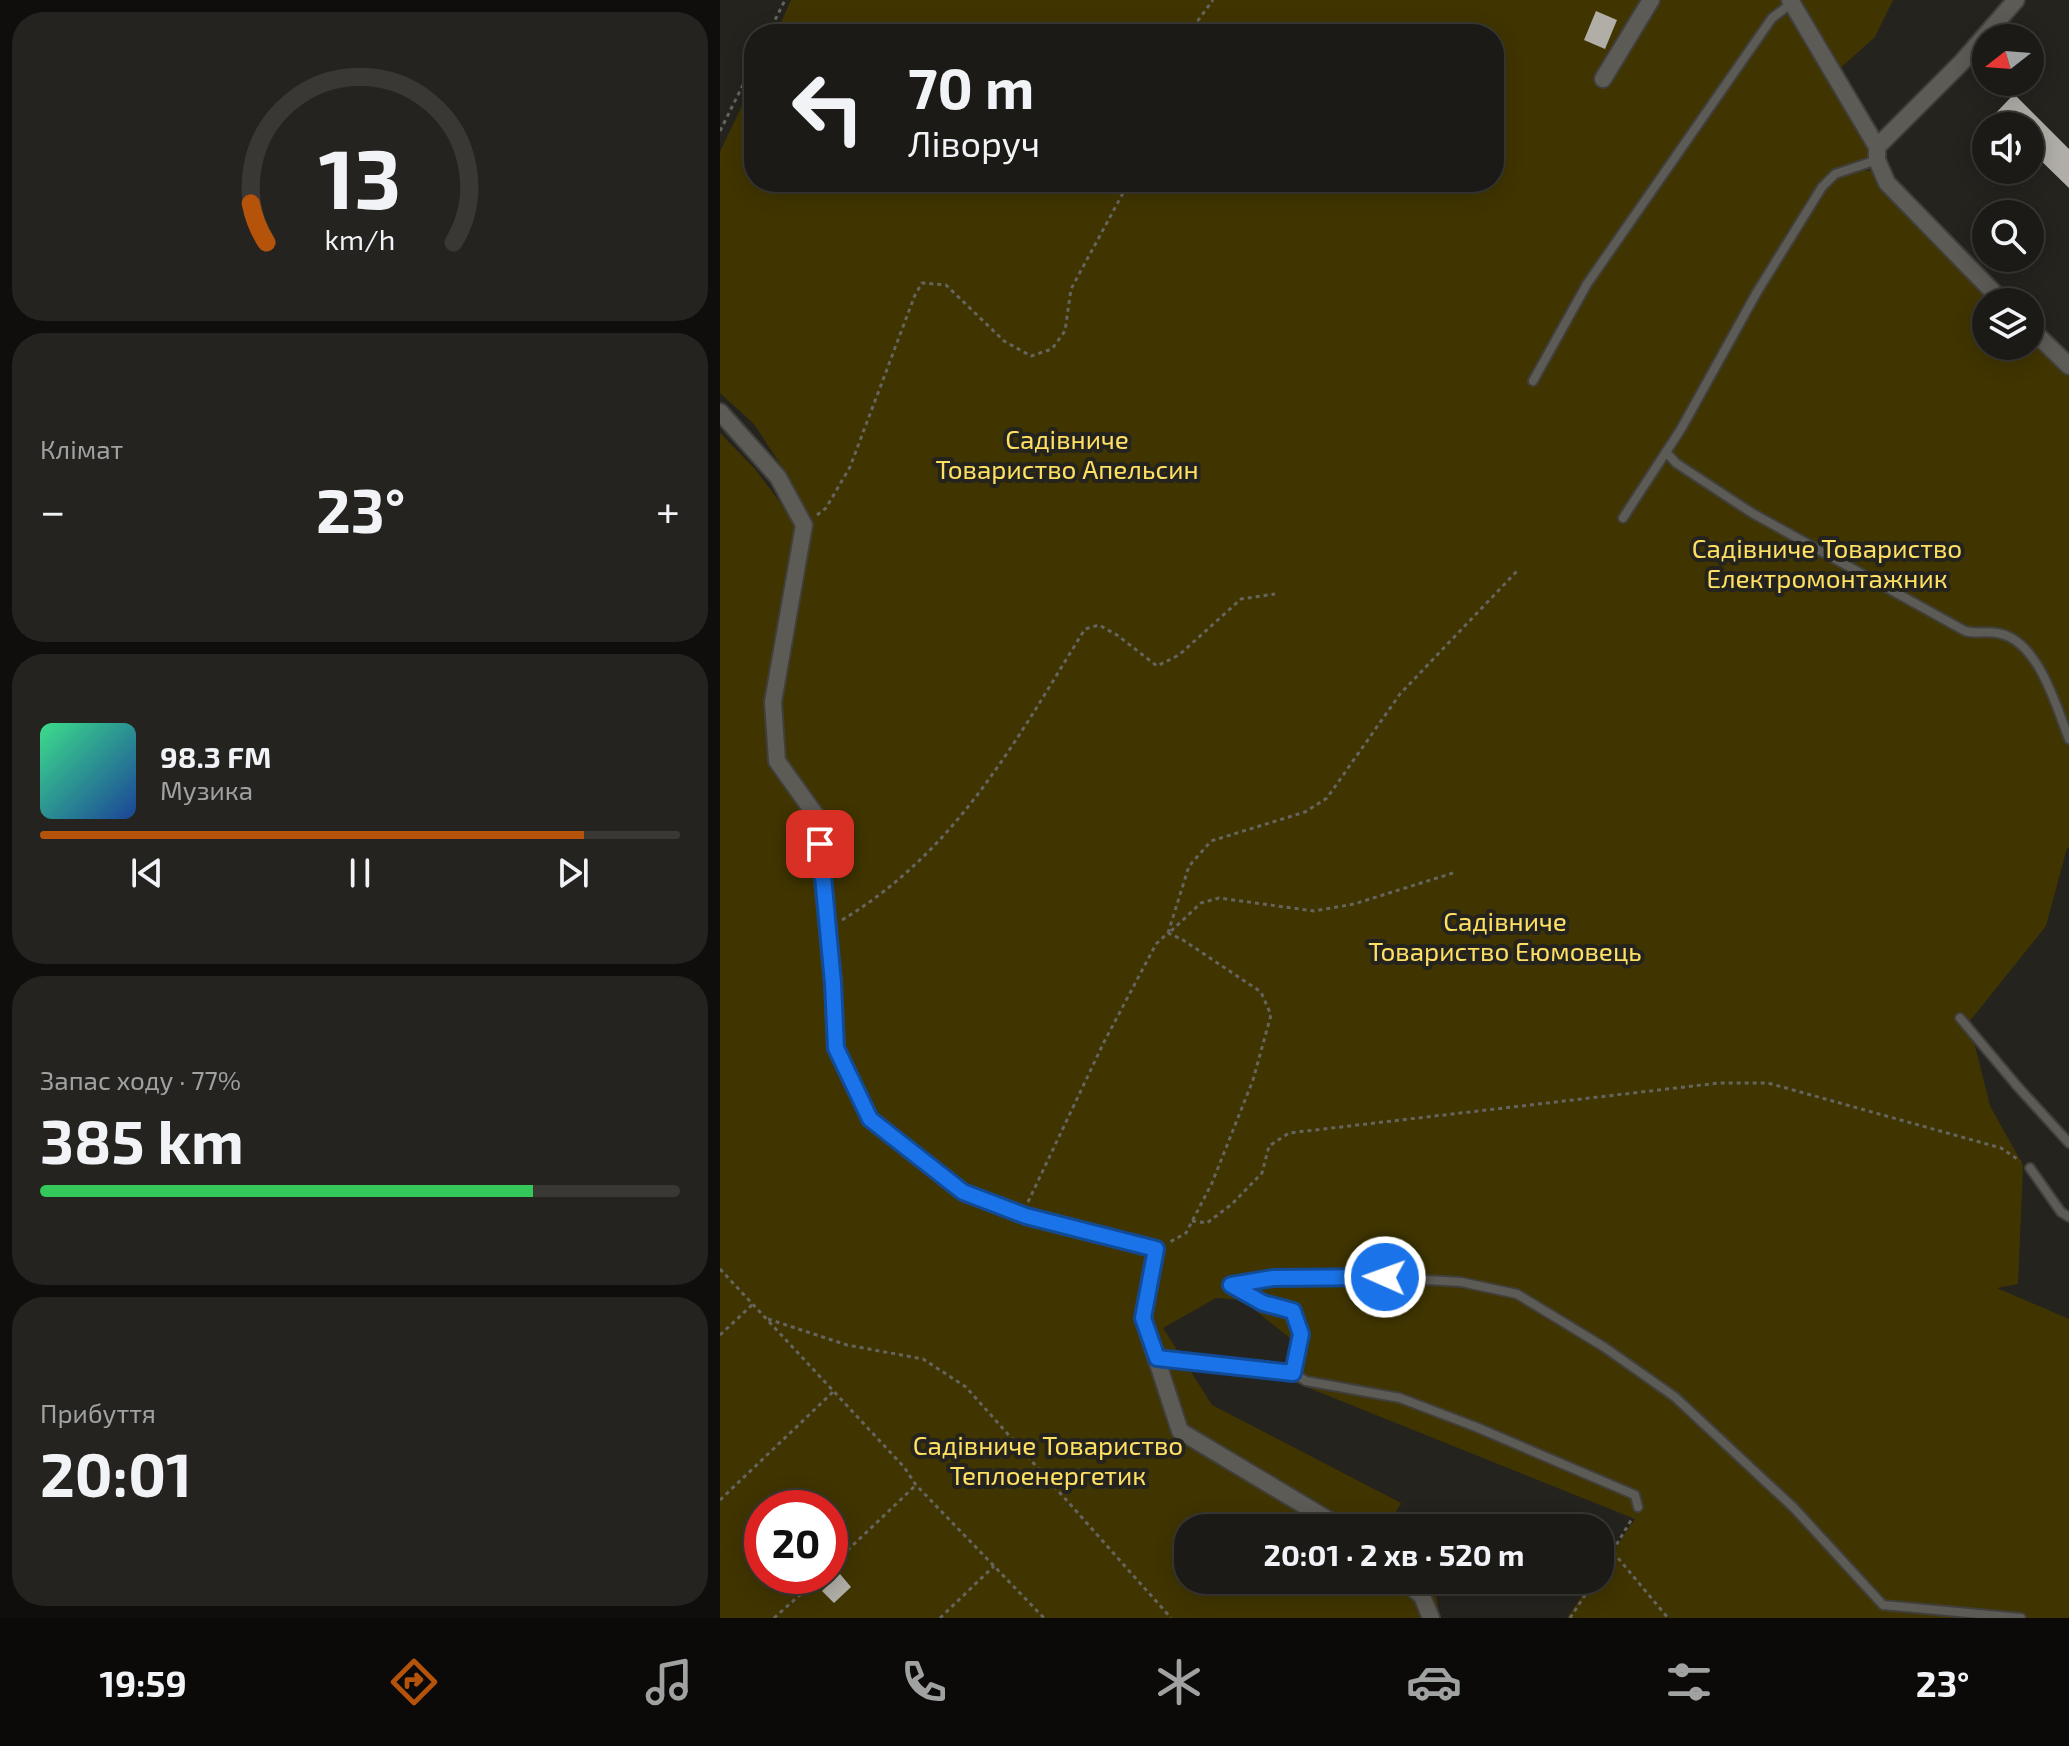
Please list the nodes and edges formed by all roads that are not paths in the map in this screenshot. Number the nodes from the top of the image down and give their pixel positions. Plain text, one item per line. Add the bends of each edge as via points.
1 (1651, 0) edge
2 (2016, 0) edge
3 (1791, 2) edge
4 (1603, 79) dead end
5 (1877, 154) junction
6 (1989, 288) edge
7 (2044, 342) edge
8 (2069, 366) edge
9 (1533, 381) dead end
10 (720, 412) edge
11 (1666, 452) junction
12 (1623, 518) dead end
13 (2069, 739) edge
14 (1960, 1018) dead end
15 (2069, 1143) edge
16 (2030, 1168) road end
17 (2069, 1217) edge
18 (1157, 1358) junction
19 (1293, 1373) junction
20 (1638, 1507) road end
21 (1319, 1514) edge
22 (1420, 1594) edge
23 (1431, 1618) edge
24 (2021, 1618) edge

1 - 4 street
2 - 5 street
3 - 5 street
3 - 9 lane via 1772,18 1587,284
5 - 6 street via 1887,183
5 - 11 lane via 1835,174 1822,187
7 - 8 street
10 - 18 street via 778,477 804,525 773,702 777,761 817,817 836,1048 870,1119 963,1192 1156,1249 1143,1318
11 - 12 lane
11 - 13 lane via 1752,513 1965,631 1995,633 2026,648
14 - 15 lane
16 - 17 lane
18 - 19 lane
18 - 21 street via 1180,1431
19 - 20 lane via 1306,1381 1400,1398 1476,1427 1622,1488 1635,1495
19 - 24 lane via 1301,1334 1293,1311 1263,1303 1231,1285 1273,1278 1359,1276 1461,1282 1517,1294 1675,1397 1794,1508 1883,1605
22 - 23 street

